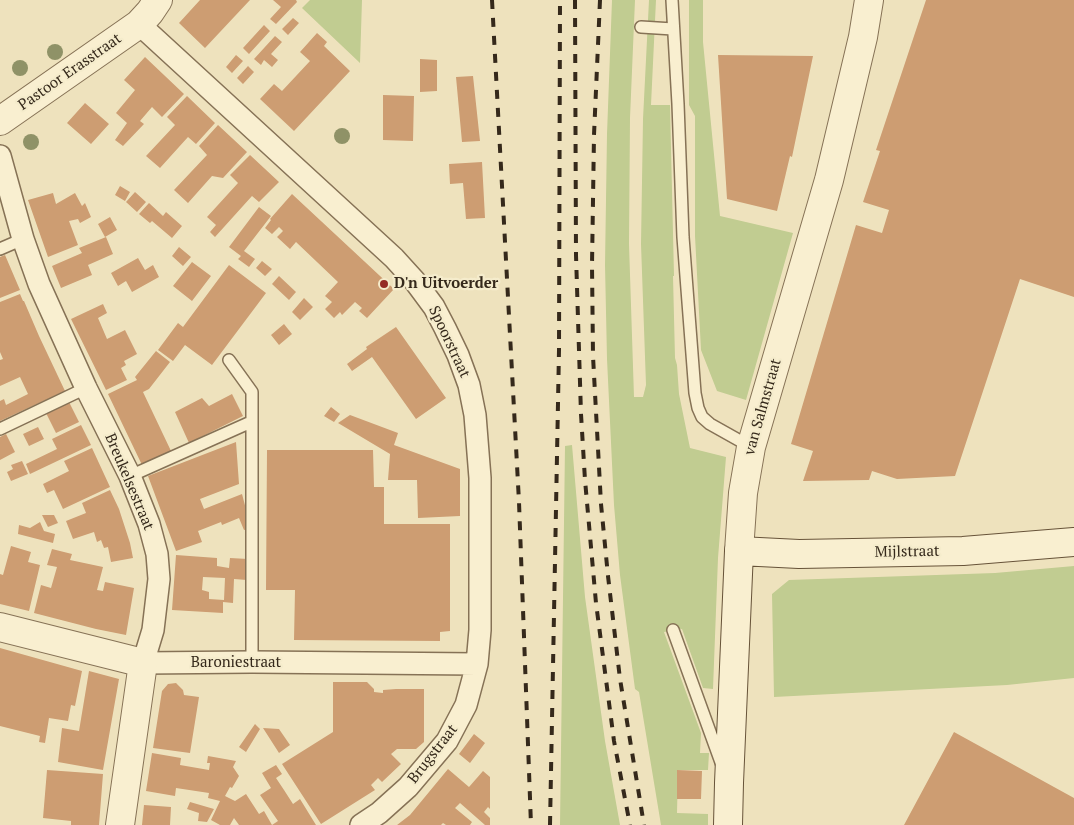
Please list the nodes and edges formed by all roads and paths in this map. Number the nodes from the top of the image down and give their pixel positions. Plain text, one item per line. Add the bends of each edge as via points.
1 (158, 0) edge
2 (672, 0) edge
3 (868, 0) edge
4 (139, 24) junction
5 (641, 27) dead end
6 (673, 29) junction
7 (0, 121) edge
8 (0, 156) edge
9 (23, 239) junction
10 (0, 249) edge
11 (229, 360) dead end
12 (86, 388) junction
13 (251, 422) junction
14 (0, 429) edge
15 (751, 447) junction
16 (130, 476) junction
17 (1074, 542) edge
18 (740, 551) junction
19 (0, 628) edge
20 (673, 630) dead end
21 (252, 662) junction
22 (143, 664) junction
23 (477, 664) junction
24 (729, 783) junction
25 (120, 825) edge
26 (361, 825) edge
27 (728, 825) edge

1 - 4 street, Pastoor Erasstraat
2 - 6 lane
3 - 15 street, van Salmstraat via 829,180
4 - 7 street, Pastoor Erasstraat
4 - 23 street, Spoorstraat via 394,258 419,287 445,328 466,377 475,415 480,478
5 - 6 lane
6 - 15 lane via 683,237 695,393 702,417
8 - 9 street, Breukelsestraat
9 - 10 lane
9 - 12 street, Breukelsestraat via 39,284
11 - 13 lane via 252,392
12 - 14 lane
12 - 16 street, Breukelsestraat
13 - 16 lane
13 - 21 lane
15 - 18 street, van Salmstraat via 743,493
16 - 22 street, Breukelsestraat via 149,524 157,554 159,579 153,630
17 - 18 street, Mijlstraat via 963,551 799,554
18 - 24 street, van Salmstraat
19 - 22 street, Baroniestraat
20 - 24 lane
21 - 22 street, Baroniestraat
21 - 23 street, Baroniestraat
22 - 25 street, Breukelsestraat
23 - 26 street, Brugstraat via 466,705 447,741 408,787
24 - 27 street, van Salmstraat

